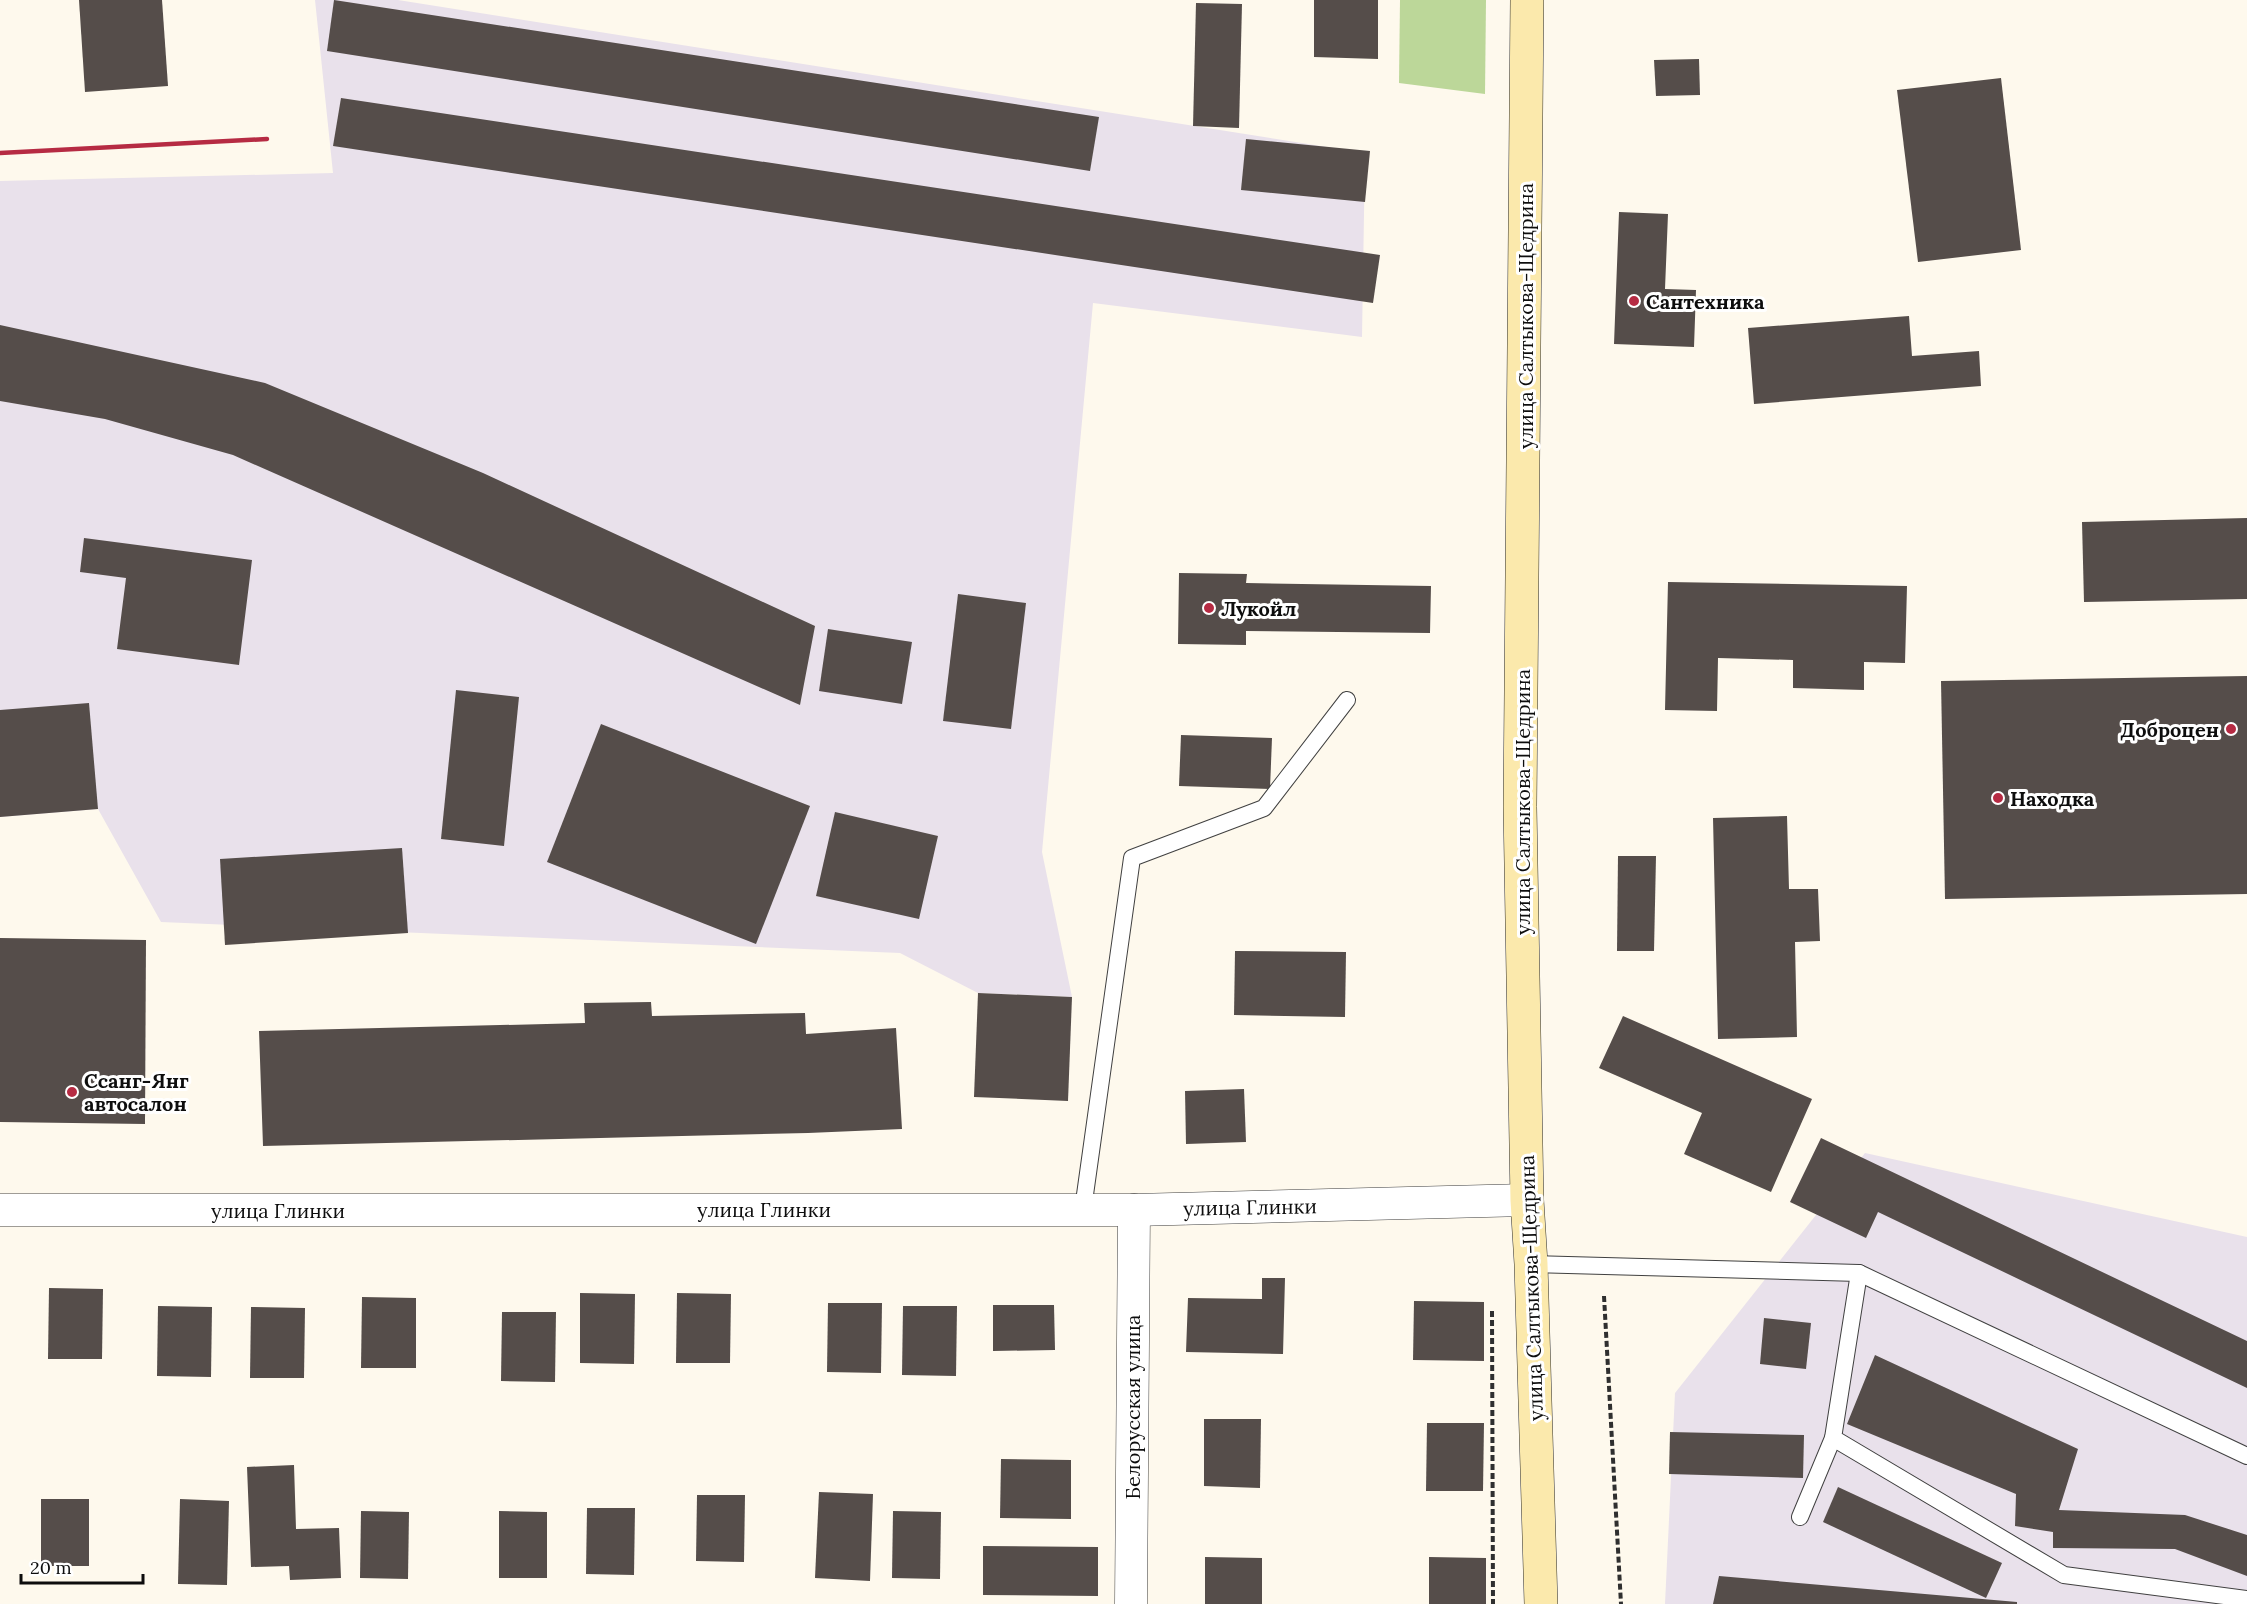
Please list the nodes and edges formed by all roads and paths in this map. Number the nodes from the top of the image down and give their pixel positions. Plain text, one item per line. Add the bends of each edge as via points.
1 (1527, 0) edge
2 (1347, 700) dead end
3 (1527, 1200) junction
4 (1083, 1209) junction
5 (0, 1210) edge
6 (1134, 1210) junction
7 (1531, 1264) junction
8 (1602, 1266) junction
9 (1859, 1273) junction
10 (1492, 1308) dead end
11 (1833, 1438) junction
12 (2247, 1456) edge
13 (1800, 1518) dead end
14 (2247, 1599) edge
15 (1131, 1604) edge
16 (1493, 1604) edge
17 (1541, 1604) edge
18 (1621, 1604) edge

1 - 3 main road, улица Салтыкова-Щедрина via 1520,807
2 - 4 lane via 1264,808 1132,858
3 - 6 street, улица Глинки
3 - 7 main road, улица Салтыкова-Щедрина
4 - 5 street, улица Глинки
4 - 6 street, улица Глинки
6 - 15 street, Белорусская улица
7 - 8 lane
7 - 17 main road, улица Салтыкова-Щедрина
8 - 9 lane
8 - 18 path
9 - 11 lane
9 - 12 lane
10 - 16 path
11 - 13 lane
11 - 14 lane via 2064,1575

